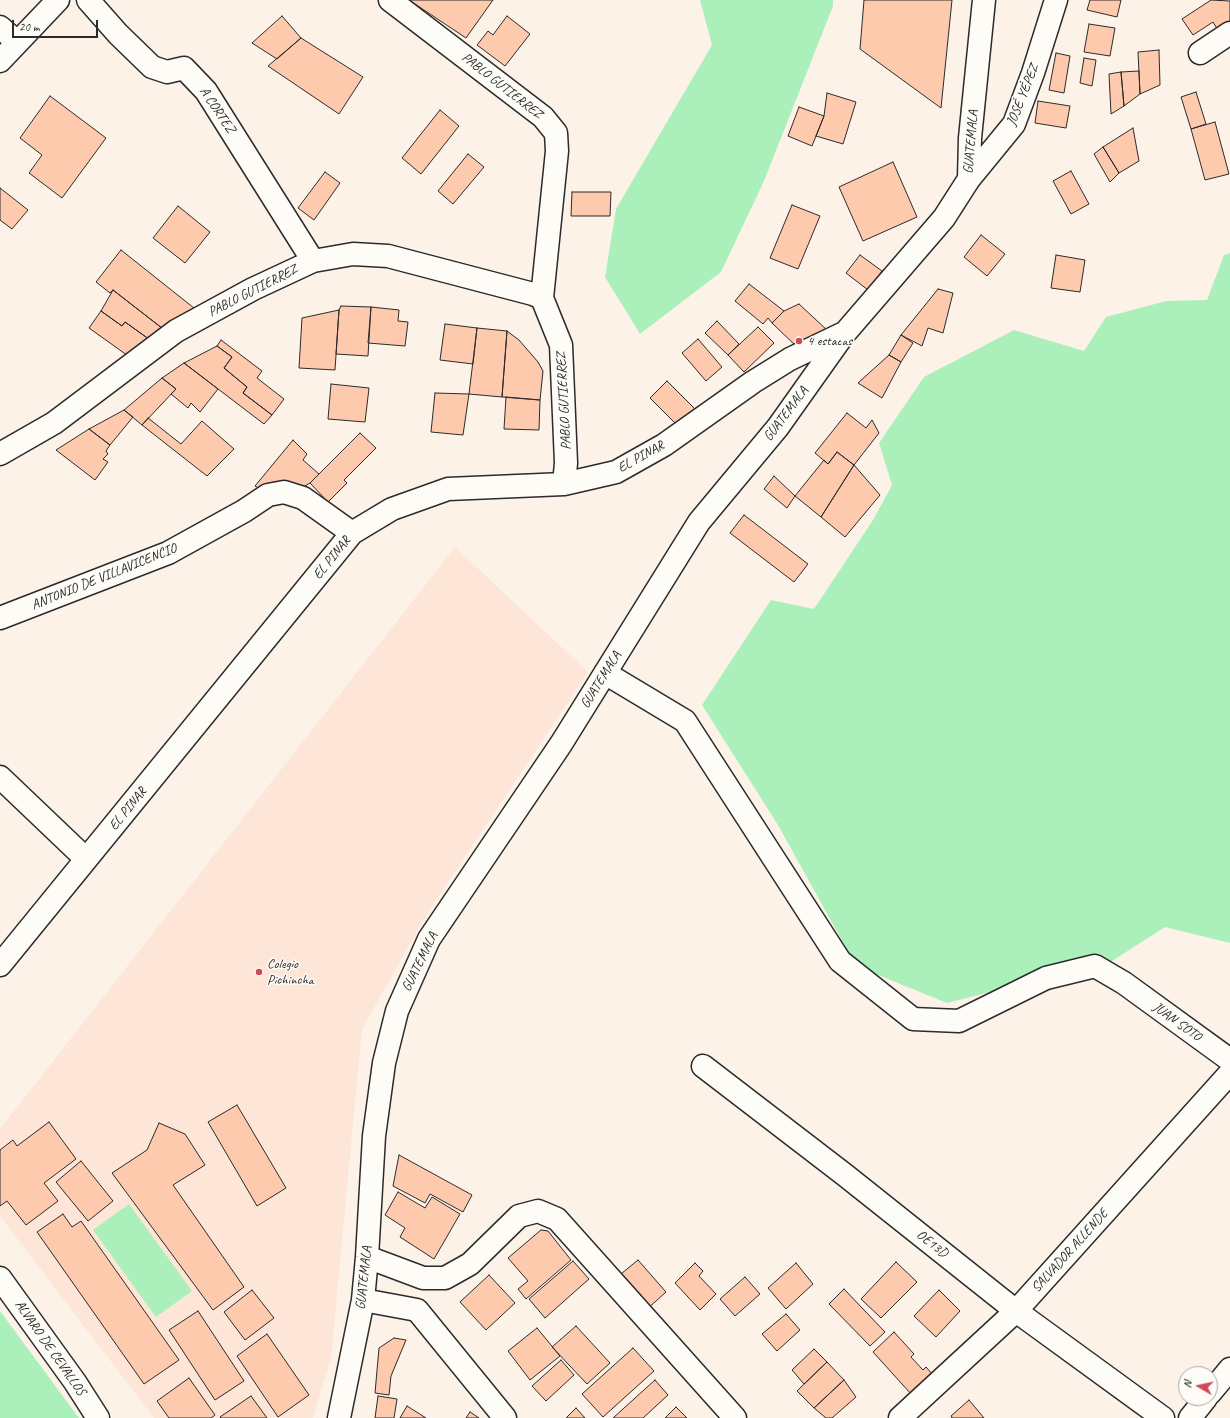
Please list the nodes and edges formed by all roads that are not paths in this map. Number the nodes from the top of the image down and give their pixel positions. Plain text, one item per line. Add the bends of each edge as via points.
1 (58, 0) edge
2 (88, 0) edge
3 (390, 0) edge
4 (984, 0) edge
5 (1056, 0) edge
6 (0, 26) edge
7 (1230, 33) edge
8 (17, 42) junction
9 (1200, 53) dead end
10 (0, 61) edge
11 (969, 179) junction
12 (313, 261) junction
13 (542, 298) junction
14 (844, 334) junction
15 (0, 454) edge
16 (564, 484) junction
17 (352, 533) junction
18 (0, 618) edge
19 (605, 673) junction
20 (0, 777) edge
21 (86, 859) junction
22 (0, 965) edge
23 (1230, 1060) edge
24 (703, 1066) dead end
25 (1230, 1073) edge
26 (367, 1257) junction
27 (0, 1278) edge
28 (363, 1300) junction
29 (1016, 1311) junction
30 (1230, 1369) edge
31 (1218, 1383) edge
32 (1200, 1406) edge
33 (98, 1418) edge
34 (339, 1418) edge
35 (505, 1418) edge
36 (735, 1418) edge
37 (900, 1418) edge
38 (1163, 1418) edge
39 (1190, 1418) edge

1 - 8 street
2 - 12 street, A CORTEZ via 152,67 166,72 184,68 206,91
3 - 13 street, PABLO GUTIERREZ via 543,117 556,133 557,151
4 - 11 street, GUATEMALA via 970,138
5 - 11 street, JOSÉ YÉPEZ via 1014,124
6 - 8 street
7 - 9 street
8 - 10 street
11 - 14 street, GUATEMALA via 944,218
12 - 13 street, PABLO GUTIERREZ via 353,254 388,256
12 - 15 street, PABLO GUTIERREZ via 253,289 176,331 54,423
13 - 16 street, PABLO GUTIERREZ via 561,345 566,463
14 - 16 street, EL PINAR via 790,359 664,445 616,472
14 - 19 street, GUATEMALA via 778,427 699,522
16 - 17 street, EL PINAR via 448,489 392,509
17 - 18 street, ANTONIO DE VILLAVICENCIO via 303,498 284,492 268,494 244,512 168,554
17 - 21 street, EL PINAR
19 - 23 street, JUAN SOTO via 684,721 840,961 913,1019 959,1021 1046,978 1095,966 1124,983
19 - 26 street, GUATEMALA via 561,744 429,939 397,1011 384,1063 374,1136
20 - 21 street
21 - 22 street, EL PINAR
24 - 29 street, OE13D
25 - 29 street, SALVADOR ALLENDE
26 - 28 street, GUATEMALA
26 - 36 street via 422,1278 445,1278 470,1264 519,1216 538,1211 557,1219
27 - 33 street, ALVARO DE CEVALLOS
28 - 34 street, GUATEMALA
28 - 35 street via 417,1310
29 - 37 street, SALVADOR ALLENDE
29 - 38 street, OE13D
30 - 31 street
32 - 39 street

